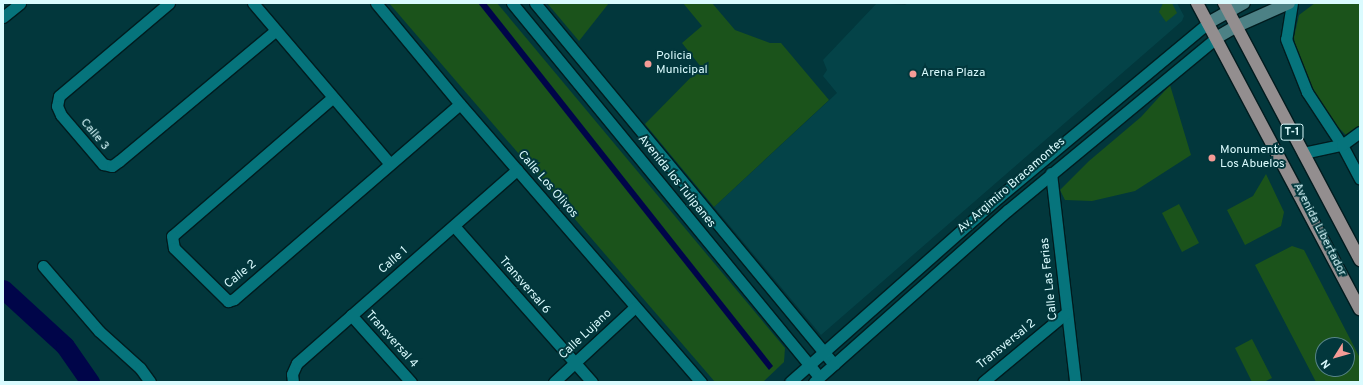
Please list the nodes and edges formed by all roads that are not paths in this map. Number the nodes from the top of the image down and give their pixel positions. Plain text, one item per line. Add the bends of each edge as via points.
1 (20, 3) edge
2 (169, 3) edge
3 (253, 3) edge
4 (376, 3) edge
5 (512, 3) edge
6 (534, 3) edge
7 (1198, 3) edge
8 (1244, 3) edge
9 (1289, 3) edge
10 (1292, 3) edge
11 (1226, 7) edge
12 (3, 17) edge
13 (1208, 23) junction
14 (1235, 27) junction
15 (275, 31) junction
16 (1216, 38) junction
17 (588, 68) junction
18 (574, 79) junction
19 (332, 98) junction
20 (460, 104) junction
21 (1360, 132) edge
22 (1342, 145) junction
23 (1303, 153) junction
24 (390, 164) junction
25 (517, 170) junction
26 (1051, 173) junction
27 (1360, 179) edge
28 (454, 226) junction
29 (1360, 260) edge
30 (43, 266) dead end
31 (635, 307) junction
32 (1360, 309) edge
33 (1066, 313) junction
34 (352, 315) junction
35 (824, 351) junction
36 (575, 363) junction
37 (809, 364) junction
38 (834, 364) junction
39 (292, 378) edge
40 (817, 380) edge
41 (150, 382) edge
42 (411, 382) edge
43 (554, 382) edge
44 (592, 382) edge
45 (701, 382) edge
46 (790, 382) edge
47 (983, 382) edge
48 (1075, 382) edge

1 - 12 street
2 - 15 street, Calle 3 via 59,96 57,106 61,115 103,164 112,166 119,162
3 - 15 street
4 - 20 street, Calle Los Olivos
5 - 18 street, Avenida los Tulipanes
6 - 17 street, Avenida los Tulipanes
7 - 13 main road, Avenida Libertador / T-1
8 - 11 street, Av. Argimiro Bracamontes
9 - 14 street
10 - 22 street via 1286,39 1308,92
11 - 13 street, Av. Argimiro Bracamontes
11 - 14 main road, Avenida Libertador / T-1
13 - 16 main road, Avenida Libertador / T-1
13 - 35 street, Av. Argimiro Bracamontes via 999,197
14 - 16 street
14 - 23 main road, Avenida Libertador / T-1
15 - 19 street
16 - 26 street
16 - 32 main road, Avenida Libertador / T-1
17 - 18 street
17 - 35 street, Avenida los Tulipanes
18 - 37 street, Avenida los Tulipanes
19 - 24 street
19 - 24 street, Calle 2 via 172,236 174,248 220,297 228,301 234,299
20 - 24 street, Calle 2
20 - 25 street, Calle Los Olivos
21 - 22 street
22 - 23 street
22 - 27 street
23 - 29 main road, Avenida Libertador / T-1
25 - 28 street, Calle 1
25 - 31 street, Calle Los Olivos
26 - 33 street, Calle Las Ferias
26 - 38 street
28 - 34 street, Calle 1
28 - 36 street, Transversal 6
30 - 41 street via 99,331 140,368
31 - 36 street, Calle Lujano
31 - 45 street, Calle Los Olivos
33 - 47 street, Transversal 2
33 - 48 street, Calle Las Ferias
34 - 39 street, Calle 1 via 297,363
34 - 42 street, Transversal 4
35 - 37 street, Av. Argimiro Bracamontes
35 - 38 street, Avenida los Tulipanes
36 - 43 street, Calle Lujano
36 - 44 street, Transversal 6
37 - 40 street, Avenida los Tulipanes
37 - 46 street, Av. Argimiro Bracamontes
38 - 40 street

